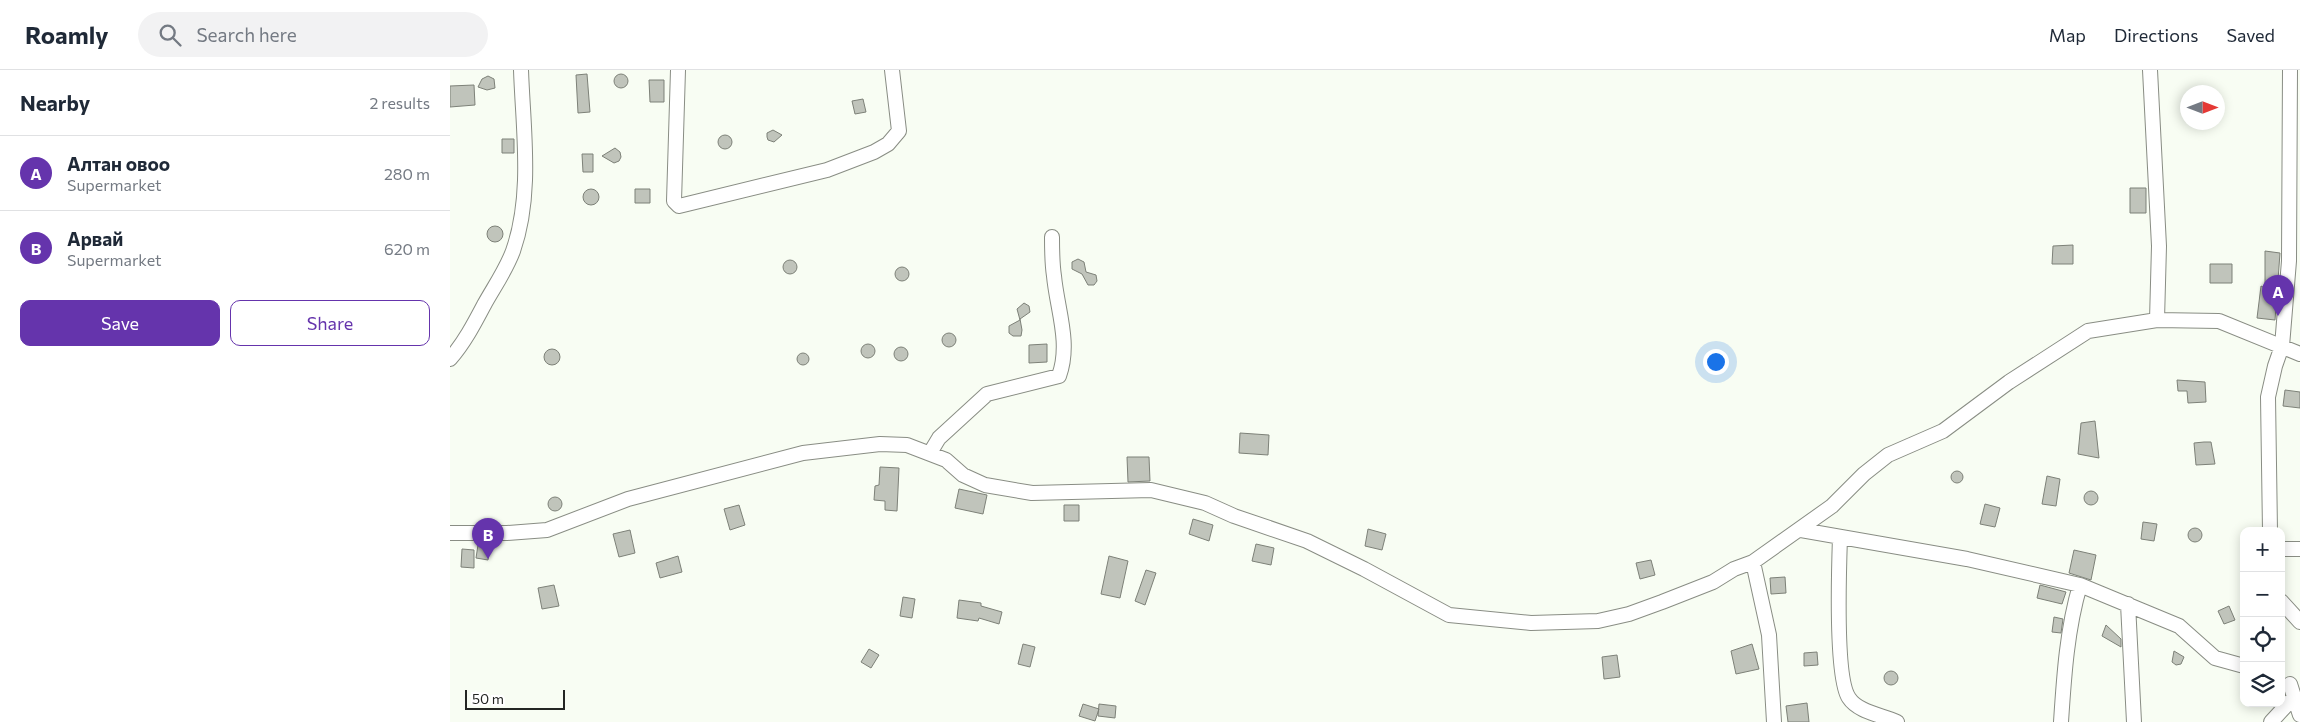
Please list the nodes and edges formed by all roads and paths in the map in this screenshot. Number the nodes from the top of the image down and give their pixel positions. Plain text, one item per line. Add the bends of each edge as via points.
1 (521, 70) edge
2 (678, 70) edge
3 (892, 70) edge
4 (2150, 70) edge
5 (2290, 70) edge
6 (1052, 237) dead end
7 (2157, 320) junction
8 (2282, 346) junction
9 (2300, 354) edge
10 (450, 359) edge
11 (930, 453) junction
12 (2270, 527) edge
13 (1801, 530) junction
14 (450, 533) edge
15 (1840, 537) junction
16 (2300, 549) edge
17 (2285, 550) edge
18 (1753, 562) junction
19 (2080, 585) junction
20 (2128, 604) junction
21 (2285, 605) edge
22 (2300, 622) edge
23 (2240, 665) edge
24 (2291, 685) edge
25 (2300, 715) edge
26 (1774, 722) edge
27 (1897, 722) edge
28 (2061, 722) edge
29 (2134, 722) edge
30 (2270, 722) edge

1 - 10 street via 524,197 519,231 502,274 462,345
2 - 3 street via 674,201 679,206 827,170 888,144 900,131
4 - 7 street via 2159,246
5 - 8 street via 2289,261
6 - 11 street via 1064,362 1059,376 987,394 939,438
7 - 8 street via 2219,321
7 - 13 street via 2088,331 2009,382 1943,431 1888,455
8 - 9 street
8 - 12 street via 2268,398
11 - 14 street via 907,445 880,444 803,453 628,500 547,530
11 - 18 street via 985,485 1032,493 1151,490 1206,503 1306,541 1364,568 1449,615 1531,623 1598,621 1662,602
13 - 15 street
13 - 18 street
15 - 19 street via 1967,559
15 - 27 street via 1843,683 1848,698 1857,707
16 - 17 street
18 - 26 street via 1769,634
19 - 20 street
19 - 28 street via 2074,605
20 - 23 street via 2179,626 2214,658
20 - 29 street
21 - 22 street
24 - 25 street
24 - 30 street

